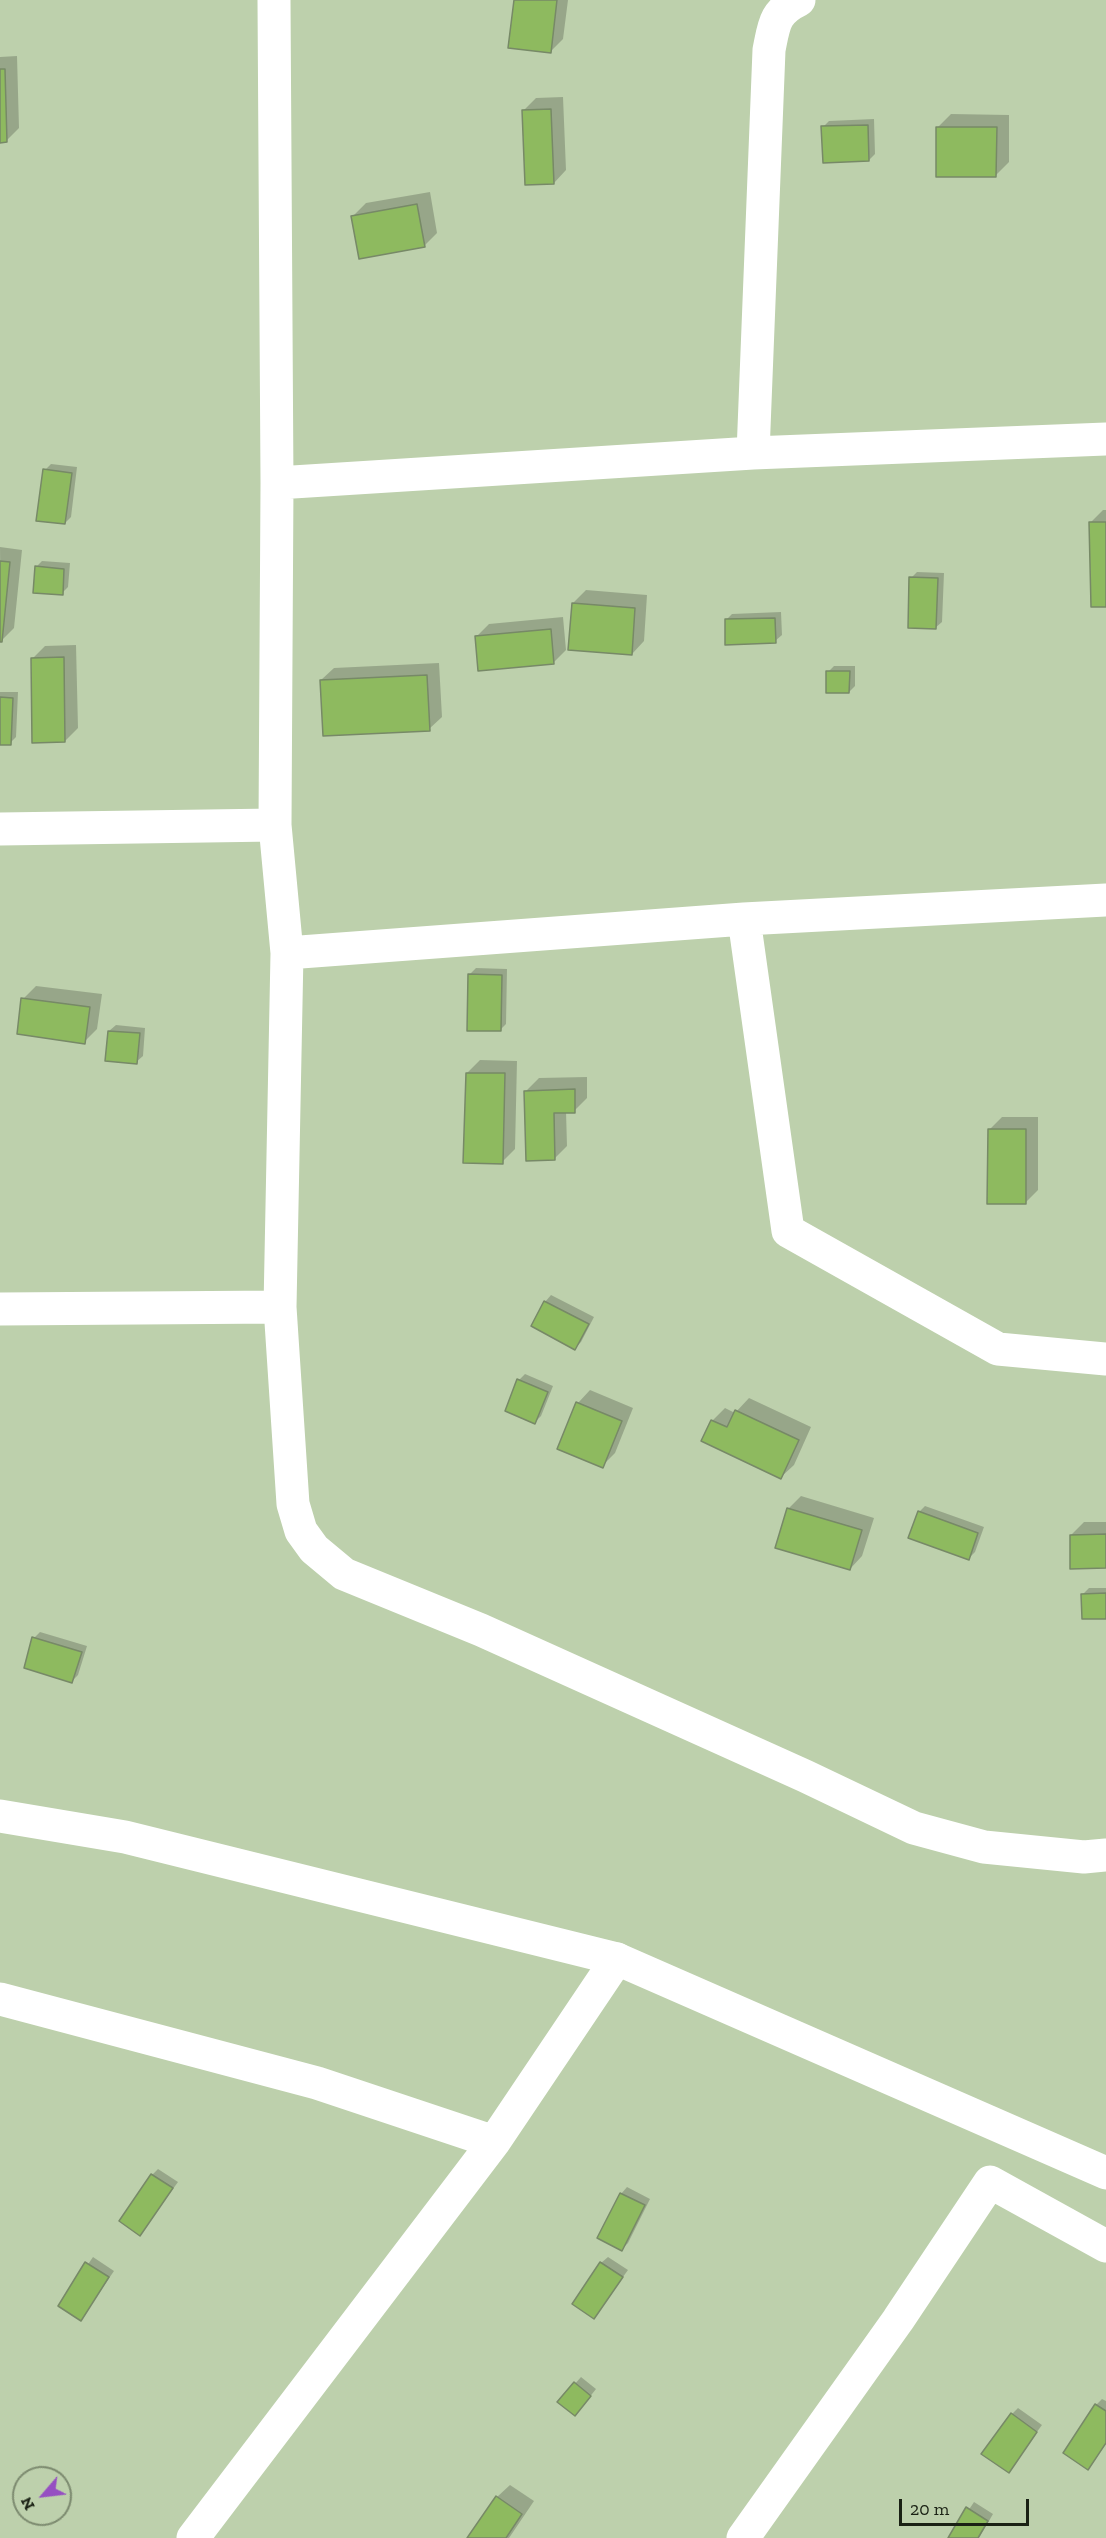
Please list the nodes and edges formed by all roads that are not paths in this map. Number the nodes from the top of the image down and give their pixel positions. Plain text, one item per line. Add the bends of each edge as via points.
1 (274, 0) edge
2 (799, 0) edge
3 (1106, 439) edge
4 (753, 453) junction
5 (277, 483) junction
6 (275, 825) junction
7 (0, 829) edge
8 (1106, 900) edge
9 (744, 919) junction
10 (287, 952) junction
11 (280, 1307) junction
12 (0, 1309) edge
13 (1106, 1359) edge
14 (0, 1816) edge
15 (1106, 1855) edge
16 (616, 1959) junction
17 (4, 2007) edge
18 (494, 2142) junction
19 (1106, 2172) edge
20 (1106, 2246) edge
21 (193, 2538) edge
22 (743, 2538) edge

1 - 5 street
2 - 4 street via 785,7 774,24 769,50
3 - 4 street
4 - 5 street
5 - 6 street
6 - 7 street
6 - 10 street
8 - 9 street
9 - 10 street
9 - 13 street via 788,1231 998,1349
10 - 11 street
11 - 12 street
11 - 15 street via 293,1503 301,1530 314,1549 344,1574 503,1640 914,1828 984,1848 1084,1857
14 - 16 street via 125,1837
16 - 18 street
16 - 19 street
17 - 18 street via 317,2083
18 - 21 street
20 - 22 street via 990,2182 898,2320

